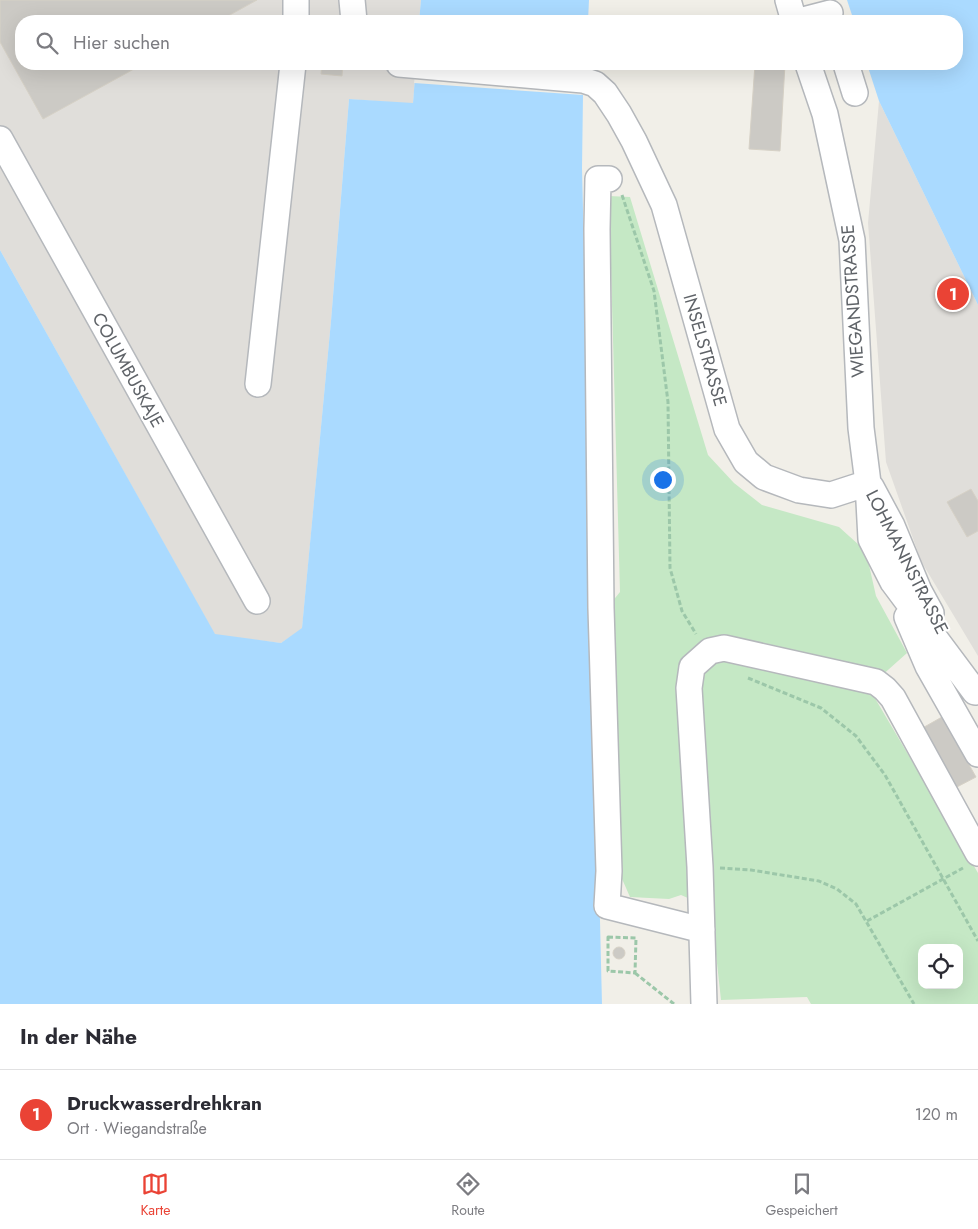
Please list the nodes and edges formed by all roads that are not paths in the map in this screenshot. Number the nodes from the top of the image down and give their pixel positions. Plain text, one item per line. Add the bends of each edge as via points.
1 (296, 0) edge
2 (352, 0) edge
3 (788, 0) edge
4 (830, 11) edge
5 (296, 15) edge
6 (353, 15) edge
7 (792, 15) edge
8 (818, 15) edge
9 (292, 70) edge
10 (466, 70) edge
11 (810, 70) edge
12 (848, 70) edge
13 (856, 93) dead end
14 (0, 138) edge
15 (609, 179) road end
16 (258, 384) dead end
17 (868, 483) junction
18 (893, 582) junction
19 (257, 601) dead end
20 (976, 695) edge
21 (978, 754) edge
22 (974, 859) edge
23 (702, 930) junction
24 (704, 1004) edge

1 - 5 street
2 - 6 street
3 - 7 street
4 - 8 street
9 - 16 street
10 - 17 street, INSELSTRASSE via 584,80 605,93 634,142 664,205 727,429 746,462 764,477 807,491 831,495
11 - 17 street, WIEGANDSTRASSE via 825,114 852,240 861,428
12 - 13 street
14 - 19 street, COLUMBUSKAJE
15 - 23 street via 598,179 597,229 601,608 609,871 607,906
17 - 18 street, LOHMANNSTRASSE via 871,539
17 - 20 street, LOHMANNSTRASSE via 892,526 919,591
18 - 20 street, LOHMANNSTRASSE
18 - 21 street via 928,666
22 - 23 street via 886,689 876,682 724,648 710,652 692,667 689,688
23 - 24 street

